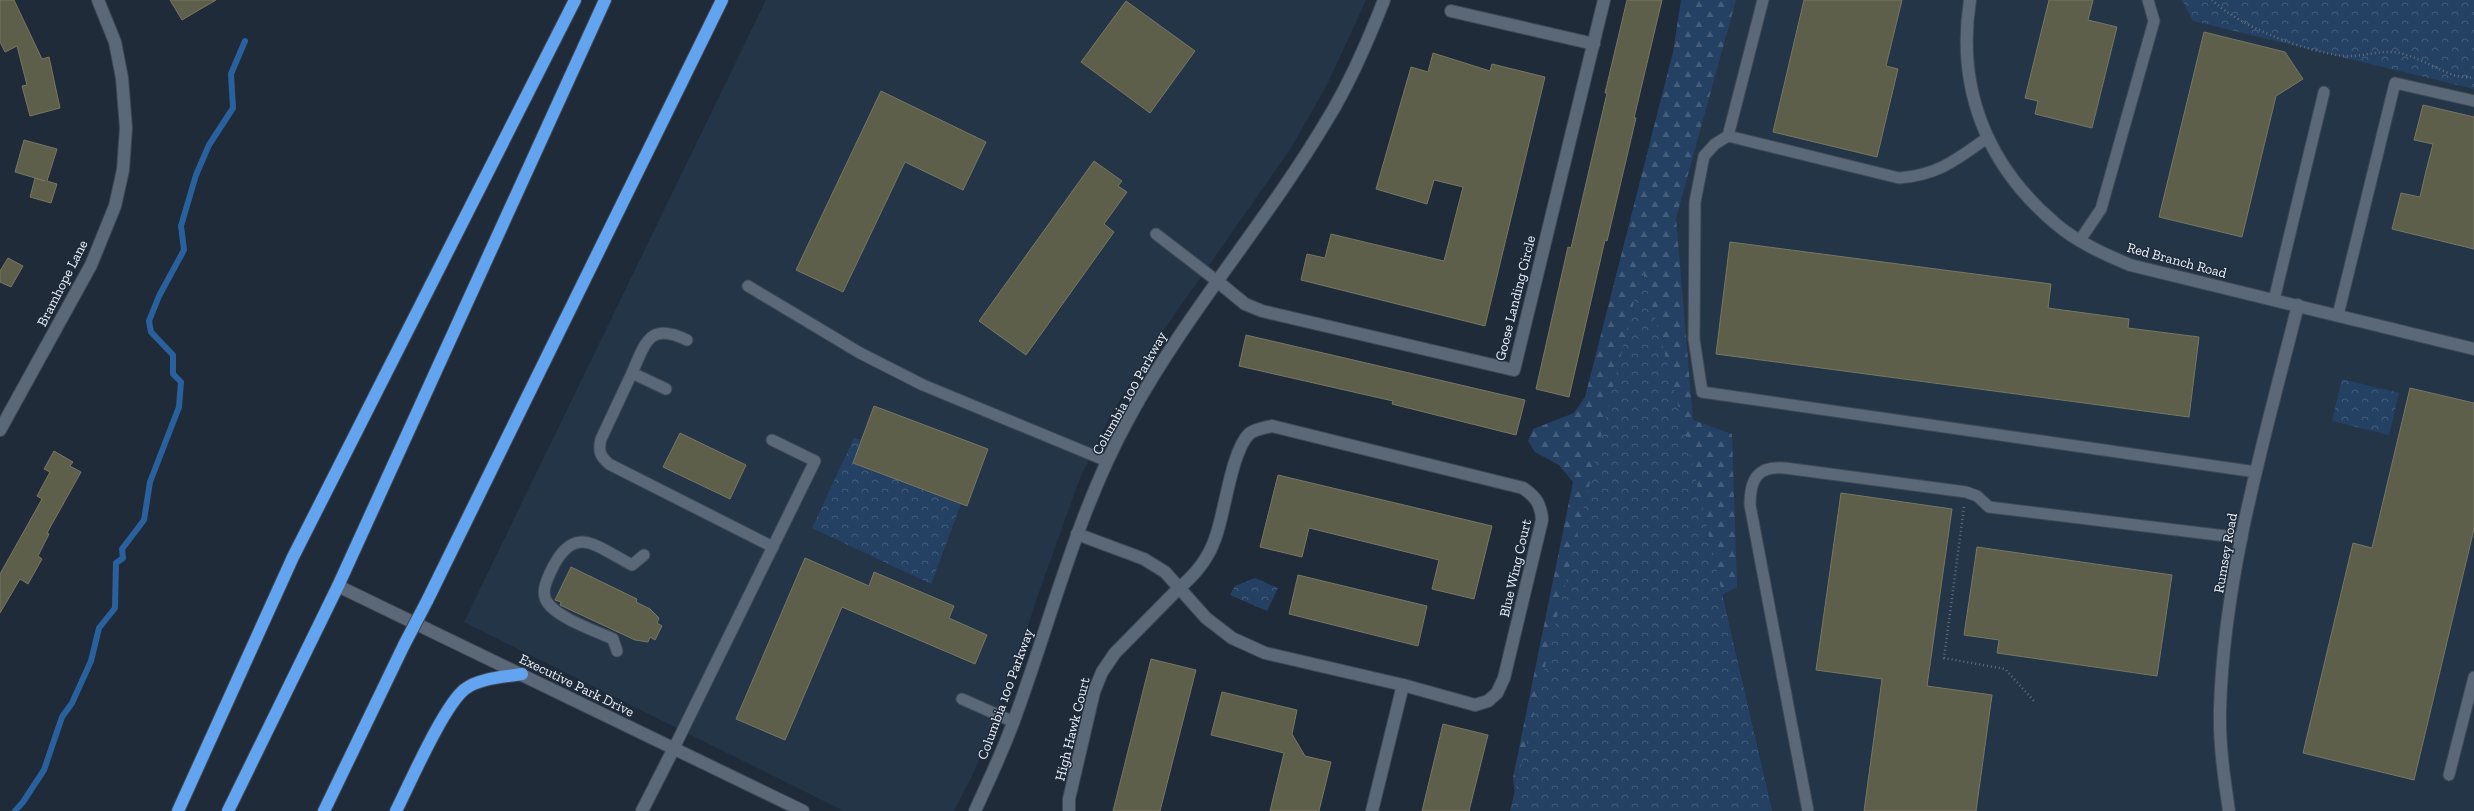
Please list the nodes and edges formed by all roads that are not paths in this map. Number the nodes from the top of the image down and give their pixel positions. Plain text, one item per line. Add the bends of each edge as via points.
1 (98, 0) edge
2 (575, 0) edge
3 (605, 0) edge
4 (722, 0) edge
5 (1384, 0) edge
6 (1604, 0) edge
7 (1763, 0) edge
8 (1970, 0) edge
9 (2148, 0) edge
10 (1451, 11) dead end
11 (1594, 44) junction
12 (2324, 92) dead end
13 (2474, 101) edge
14 (1728, 136) junction
15 (1987, 138) junction
16 (1156, 234) dead end
17 (2080, 240) junction
18 (1217, 281) junction
19 (748, 286) dead end
20 (2274, 300) junction
21 (2298, 305) junction
22 (2338, 315) junction
23 (687, 340) dead end
24 (2474, 349) edge
25 (632, 373) junction
26 (666, 389) dead end
27 (0, 430) edge
28 (772, 440) dead end
29 (1107, 461) junction
30 (2256, 472) junction
31 (1077, 534) junction
32 (2242, 538) junction
33 (773, 547) junction
34 (644, 555) dead end
35 (338, 586) junction
36 (1179, 588) junction
37 (616, 651) dead end
38 (522, 674) junction
39 (2474, 677) edge
40 (1403, 685) junction
41 (962, 699) dead end
42 (1014, 722) junction
43 (674, 748) junction
44 (2449, 775) dead end
45 (178, 811) edge
46 (228, 811) edge
47 (324, 811) edge
48 (396, 811) edge
49 (642, 811) edge
50 (803, 811) edge
51 (975, 811) edge
52 (1069, 811) edge
53 (1372, 811) edge
54 (1808, 811) edge
55 (2228, 811) edge

1 - 27 street, Bramhope Lane via 115,42 122,78 126,128 123,170 114,206 91,265
2 - 45 highway via 293,557
3 - 35 highway
4 - 47 highway, bridge
5 - 18 street, Columbia 100 Parkway via 1360,57 1328,119 1261,221
6 - 11 street, Goose Landing Circle
7 - 14 lane
8 - 15 street, Red Branch Road via 1965,31 1966,61 1974,102
9 - 17 lane via 2154,21 2101,209
10 - 11 street
11 - 18 street, Goose Landing Circle via 1514,370 1262,311 1245,304
12 - 20 lane
13 - 22 lane via 2395,83
14 - 15 lane via 1899,178 1921,176 1950,165
14 - 30 lane via 1715,144 1704,156 1695,202 1694,339 1702,392
15 - 17 street, Red Branch Road via 2008,174 2030,200 2056,224
16 - 18 lane
17 - 20 street, Red Branch Road via 2130,265
18 - 29 street, Columbia 100 Parkway via 1152,378
19 - 29 lane via 860,353 923,385
20 - 21 street, Red Branch Road
21 - 22 street, Red Branch Road
21 - 30 street, Rumsey Road
22 - 24 street, Red Branch Road
23 - 25 lane via 664,331 656,334 641,351
25 - 26 lane
25 - 33 lane via 601,439 598,450 602,458 609,464
28 - 33 lane via 815,461
29 - 31 street, Columbia 100 Parkway
30 - 32 street, Rumsey Road
31 - 36 street, Blue Wing Court via 1144,559 1165,572
31 - 42 street, Columbia 100 Parkway
32 - 54 lane via 1989,507 1977,496 1966,492 1772,467 1762,471 1754,479 1750,489 1750,505
32 - 55 street, Rumsey Road via 2223,655 2220,710 2222,763
33 - 43 lane
34 - 37 lane via 632,565 594,545 581,541 572,543 563,549 557,558 545,585 544,595 552,608 613,640
35 - 38 street, Executive Park Drive
35 - 46 highway
36 - 40 street, Blue Wing Court via 1206,618 1232,638 1265,653
36 - 40 street, Blue Wing Court via 1204,562 1215,540 1238,452 1250,433 1260,428 1272,426 1523,488 1535,496 1542,508 1542,520 1504,678 1497,692 1488,701 1475,705
36 - 52 street, High Hawk Court via 1115,652 1102,672 1094,692 1069,799
38 - 43 street, Executive Park Drive
38 - 48 highway via 466,688 452,703
39 - 44 lane
40 - 53 street
41 - 42 lane
42 - 51 street, Columbia 100 Parkway
43 - 49 street
43 - 50 street, Executive Park Drive

